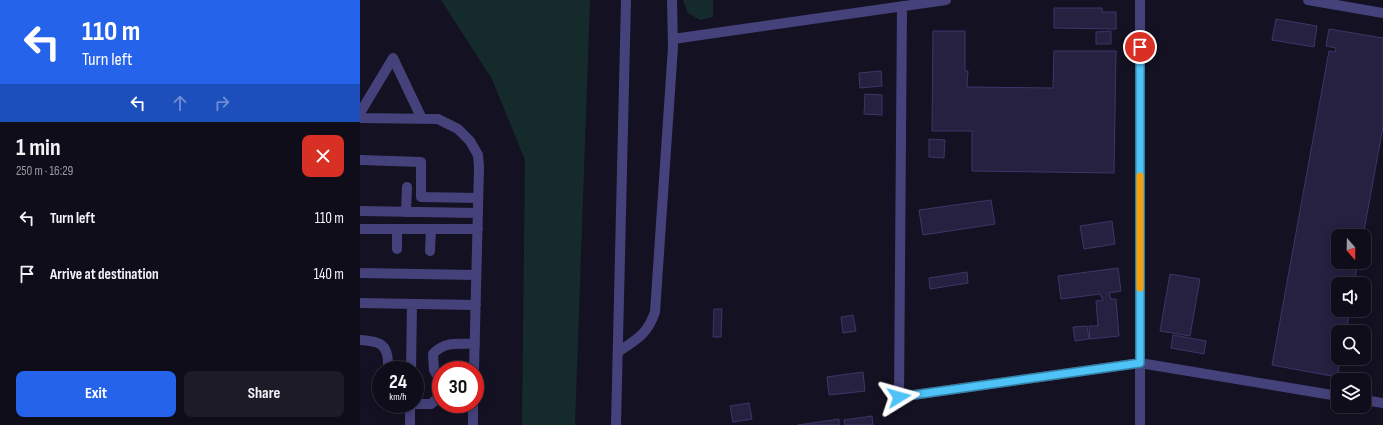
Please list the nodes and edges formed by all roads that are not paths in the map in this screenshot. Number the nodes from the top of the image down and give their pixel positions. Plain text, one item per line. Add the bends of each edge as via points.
1 (626, 0) edge
2 (672, 0) edge
3 (946, 0) edge
4 (1140, 0) edge
5 (1308, 0) edge
6 (902, 6) junction
7 (1383, 13) edge
8 (673, 39) junction
9 (360, 113) edge
10 (360, 118) edge
11 (422, 119) junction
12 (360, 160) edge
13 (407, 187) dead end
14 (478, 198) junction
15 (360, 211) edge
16 (406, 212) junction
17 (478, 213) junction
18 (360, 229) edge
19 (397, 229) junction
20 (431, 229) junction
21 (478, 229) junction
22 (397, 249) dead end
23 (430, 251) dead end
24 (360, 273) edge
25 (476, 275) junction
26 (360, 303) edge
27 (412, 304) junction
28 (476, 305) junction
29 (360, 340) edge
30 (475, 344) junction
31 (618, 352) junction
32 (388, 361) edge
33 (411, 361) edge
34 (433, 361) edge
35 (474, 361) edge
36 (1140, 363) junction
37 (1331, 395) edge
38 (1371, 401) edge
39 (1383, 403) edge
40 (410, 413) edge
41 (473, 413) edge
42 (410, 425) edge
43 (473, 425) edge
44 (616, 425) edge
45 (1140, 425) edge

1 - 31 street
2 - 8 street
3 - 6 street
4 - 36 street
5 - 7 street
6 - 8 street
6 - 36 street via 899,397
8 - 31 street via 655,312 650,326 640,337
9 - 11 street via 392,58
10 - 11 street
11 - 14 street via 438,119 458,129 470,141 478,155
12 - 14 street via 421,162 421,197
13 - 16 street
14 - 17 street
15 - 16 street
16 - 17 street
17 - 21 street
18 - 19 street
19 - 20 street
19 - 22 street
20 - 21 street
20 - 23 street
21 - 25 street
24 - 25 street
25 - 28 street
26 - 27 street
27 - 28 street
27 - 33 street
28 - 30 street
29 - 32 street via 376,341 384,347
30 - 34 street via 447,344 433,354
30 - 35 street
31 - 44 street
36 - 37 street
36 - 45 street
38 - 39 street
40 - 42 street
41 - 43 street

